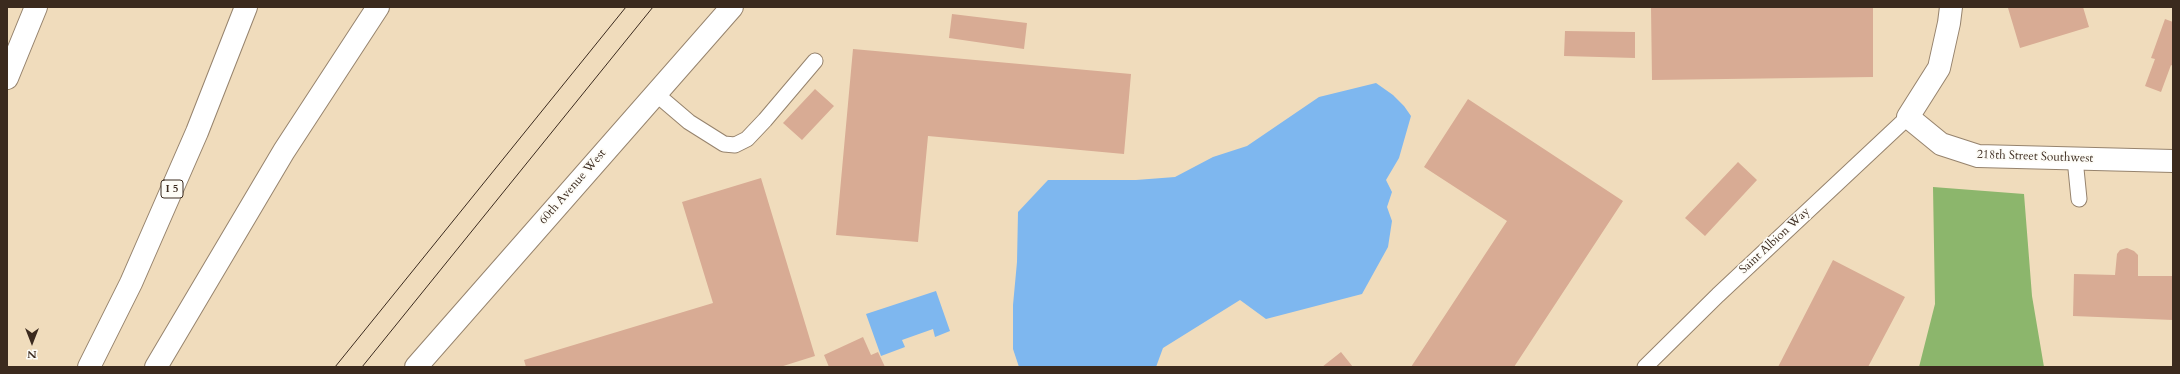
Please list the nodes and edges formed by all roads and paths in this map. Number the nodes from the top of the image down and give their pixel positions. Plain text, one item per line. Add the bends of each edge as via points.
1 (36, 7) edge
2 (246, 7) edge
3 (378, 7) edge
4 (732, 7) edge
5 (1950, 7) edge
6 (815, 61) dead end
7 (7, 78) edge
8 (655, 93) junction
9 (1908, 117) junction
10 (2075, 159) junction
11 (2173, 161) edge
12 (2079, 199) dead end
13 (90, 367) edge
14 (156, 367) edge
15 (416, 367) edge
16 (1644, 367) edge

1 - 7 main road
2 - 13 main road, I 5 via 197,132 131,283
3 - 14 main road via 284,151
4 - 8 main road, 60th Avenue West
5 - 9 main road via 1939,68
6 - 8 lane via 765,120 747,139 736,145 724,144 689,122
8 - 15 main road, 60th Avenue West
9 - 10 main road, 218th Street Southwest via 1941,144 1978,156
9 - 16 lane, Saint Albion Way
10 - 11 main road, 218th Street Southwest
10 - 12 lane

